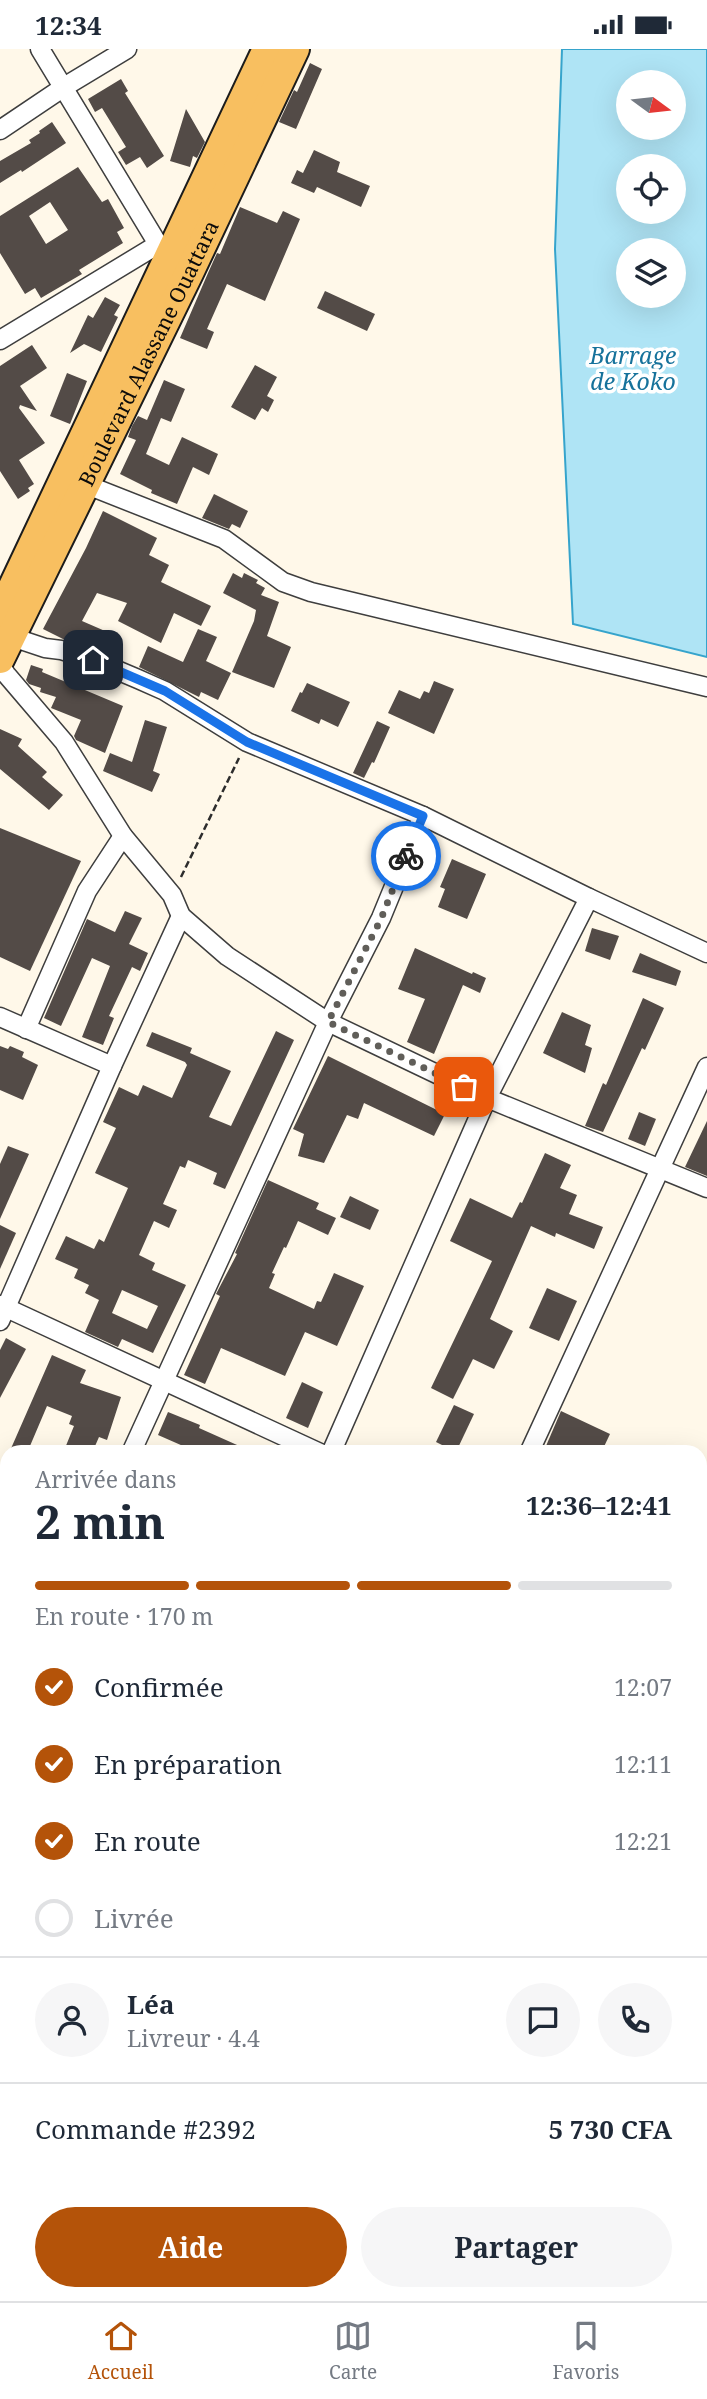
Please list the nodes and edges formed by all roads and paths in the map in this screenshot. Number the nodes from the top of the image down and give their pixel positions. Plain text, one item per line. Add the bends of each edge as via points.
1 (40, 49) edge
2 (127, 49) edge
3 (267, 49) edge
4 (295, 49) edge
5 (64, 87) junction
6 (0, 130) edge
7 (171, 260) junction
8 (0, 340) edge
9 (76, 480) junction
10 (3, 636) edge
11 (0, 664) edge
12 (707, 687) edge
13 (247, 742) junction
14 (423, 816) junction
15 (123, 836) junction
16 (172, 895) junction
17 (589, 898) junction
18 (181, 916) junction
19 (707, 953) edge
20 (0, 1017) edge
21 (328, 1022) junction
22 (26, 1029) junction
23 (112, 1066) junction
24 (707, 1067) edge
25 (487, 1098) junction
26 (661, 1168) junction
27 (707, 1188) edge
28 (2, 1312) edge
29 (164, 1380) junction
30 (135, 1445) edge
31 (303, 1445) edge
32 (335, 1445) edge
33 (532, 1445) edge

1 - 5 street
2 - 5 street
3 - 7 main road, Boulevard Alassane Ouattara
4 - 7 main road, Boulevard Alassane Ouattara
5 - 6 street
5 - 7 street
7 - 8 street
7 - 9 main road, Boulevard Alassane Ouattara
9 - 10 main road, Boulevard Alassane Ouattara
9 - 12 street via 224,539 283,582 311,592
10 - 13 street via 93,660 138,679
11 - 15 street via 64,742
13 - 14 street
13 - 16 path
14 - 17 street
14 - 21 street via 381,919
15 - 16 street
15 - 22 street via 87,891
16 - 18 street
17 - 19 street
17 - 25 street
18 - 21 street via 227,956
18 - 23 street
20 - 22 street
21 - 25 street
21 - 29 street
22 - 23 street
23 - 28 street
24 - 26 street
25 - 26 street
25 - 32 street
26 - 27 street
26 - 33 street
28 - 29 street
29 - 30 street
29 - 31 street

